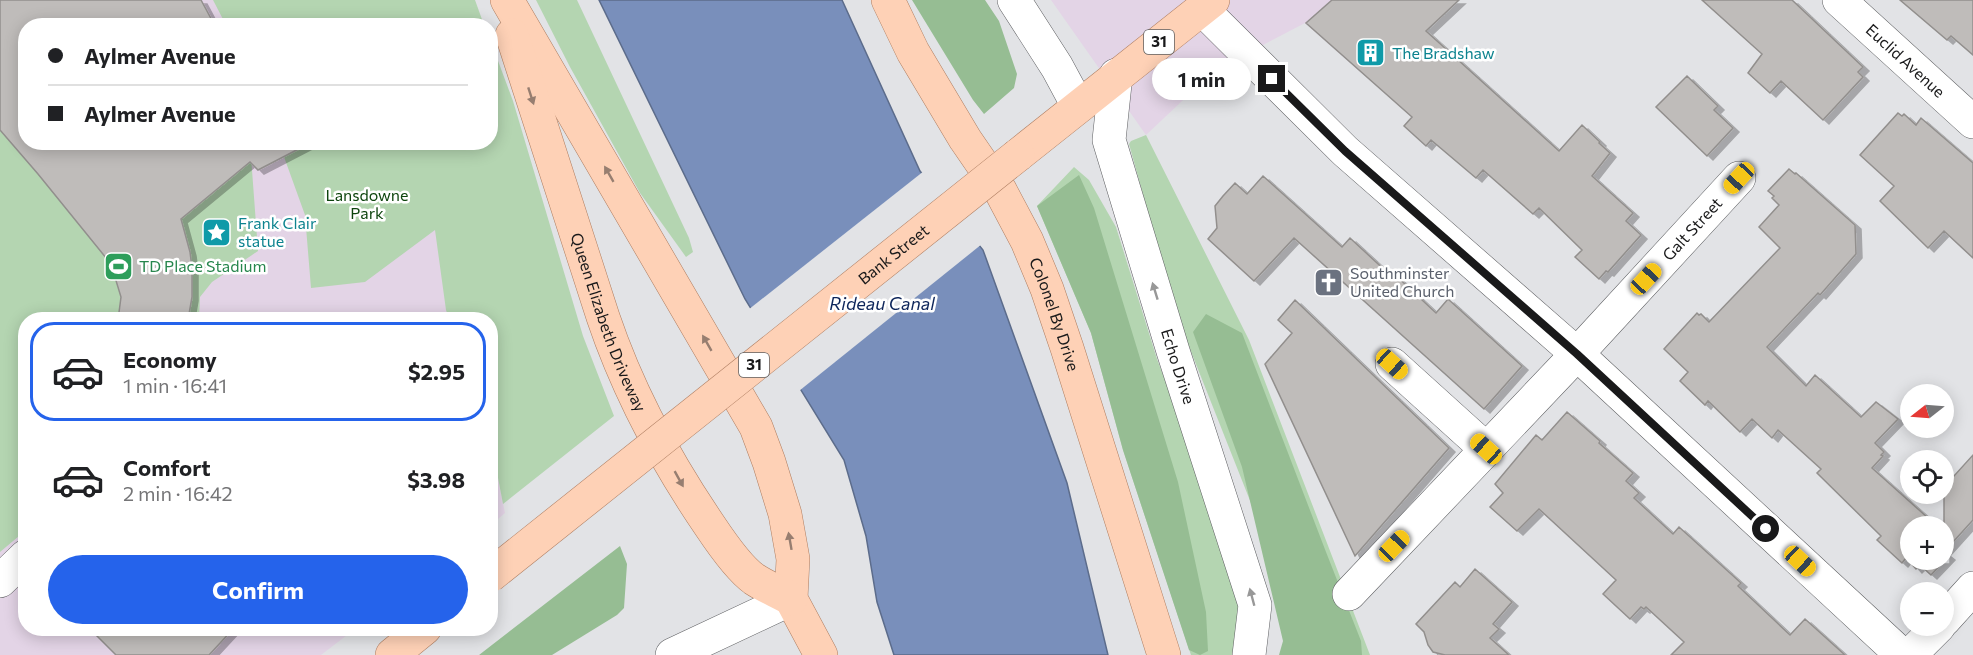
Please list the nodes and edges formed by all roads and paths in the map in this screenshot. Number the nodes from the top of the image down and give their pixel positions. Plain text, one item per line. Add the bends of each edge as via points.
1 (501, 0) edge
2 (507, 0) edge
3 (888, 0) edge
4 (1014, 0) edge
5 (1839, 0) edge
6 (1207, 4) edge
7 (1116, 75) junction
8 (1078, 106) junction
9 (1973, 122) edge
10 (1739, 178) dead end
11 (1577, 354) junction
12 (1392, 364) dead end
13 (1486, 449) junction
14 (18, 564) edge
15 (498, 570) edge
16 (0, 581) edge
17 (1973, 588) edge
18 (1349, 594) dead end
19 (791, 599) junction
20 (1954, 609) edge
21 (415, 636) edge
22 (1928, 636) edge
23 (392, 655) edge
24 (672, 655) edge
25 (821, 655) edge
26 (1164, 655) edge
27 (1249, 655) edge
28 (1902, 655) edge
29 (1910, 655) edge

1 -> 19 main road, Queen Elizabeth Driveway via 603,318 636,401 683,487 721,542 753,578
19 -> 2 main road via 793,559 785,514 756,427
3 - 26 main road, Colonel By Drive via 913,52 1000,190 1027,241 1067,348
4 - 8 street
5 - 9 street, Euclid Avenue
6 - 7 main road, Bank Street / 31
6 - 11 street via 1345,151
7 - 8 main road, Bank Street / 31
27 -> 7 street, Echo Drive via 1255,605 1109,140
8 - 15 main road, Bank Street / 31, bridge
10 - 11 street, Galt Street
11 - 13 street, Galt Street
11 - 28 street
12 - 13 street
13 - 18 street, Galt Street
14 - 16 street
17 - 20 street
19 - 24 street
19 - 25 main road
21 - 23 main road
22 - 29 street

